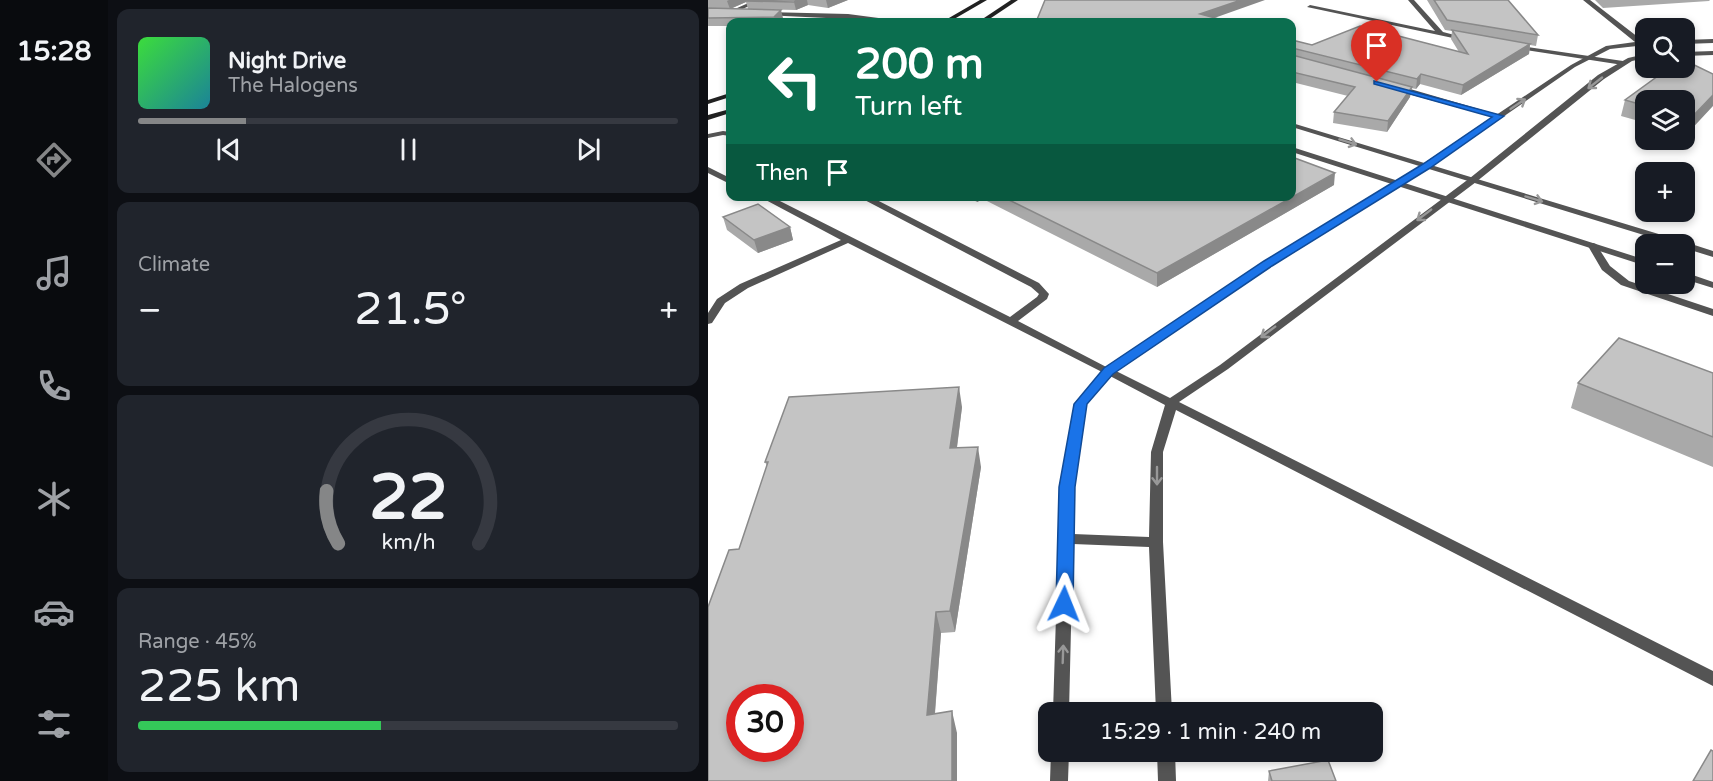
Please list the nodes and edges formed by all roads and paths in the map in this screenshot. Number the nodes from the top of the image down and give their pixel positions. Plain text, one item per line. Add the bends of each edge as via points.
1 (760, 0) edge
2 (984, 0) edge
3 (1015, 0) edge
4 (1411, 0) edge
5 (1586, 0) edge
6 (1310, 7) dead end
7 (719, 12) edge
8 (729, 13) junction
9 (867, 18) edge
10 (955, 18) edge
11 (987, 18) edge
12 (1441, 34) junction
13 (1635, 37) edge
14 (1473, 40) edge
15 (1713, 41) edge
16 (1695, 42) edge
17 (1635, 44) edge
18 (1505, 46) edge
19 (1713, 53) edge
20 (1695, 54) edge
21 (1588, 57) junction
22 (1635, 59) edge
23 (1623, 63) junction
24 (1389, 86) edge
25 (726, 96) edge
26 (708, 102) edge
27 (708, 108) edge
28 (726, 112) edge
29 (721, 114) junction
30 (1499, 116) junction
31 (708, 118) edge
32 (1296, 126) edge
33 (726, 133) edge
34 (708, 136) edge
35 (1296, 150) edge
36 (1426, 166) junction
37 (708, 170) edge
38 (726, 179) edge
39 (1473, 180) junction
40 (1398, 183) junction
41 (1446, 199) junction
42 (772, 201) edge
43 (871, 201) edge
44 (1647, 234) edge
45 (848, 240) junction
46 (1593, 246) junction
47 (1695, 249) edge
48 (1713, 254) edge
49 (1635, 259) edge
50 (1695, 279) edge
51 (1713, 285) edge
52 (1713, 313) edge
53 (708, 321) edge
54 (1010, 322) junction
55 (1108, 371) junction
56 (1172, 402) junction
57 (1066, 539) junction
58 (1156, 542) junction
59 (1713, 679) edge
60 (1061, 702) edge
61 (1164, 702) edge
62 (1060, 762) edge
63 (1166, 762) edge
64 (1059, 781) edge
65 (1167, 781) edge

1 - 8 street
2 - 10 main road
3 - 11 main road
4 - 12 street
5 - 13 street
6 - 12 street
7 - 8 street
8 - 9 street
12 - 14 street
15 - 16 street
17 - 21 street via 1616,44
18 - 21 street
19 - 20 street
21 - 23 street
30 -> 21 street
22 - 23 street
23 -> 39 street
24 - 30 street
25 - 26 main road
27 - 29 main road
28 - 29 main road
29 - 31 main road
30 - 36 street
32 -> 36 street
33 - 34 street
35 - 40 street
36 - 39 street
36 - 40 street
37 - 38 street
39 - 41 street
39 -> 44 street
40 - 41 street
40 - 55 street
41 - 46 street
41 -> 56 street
42 - 45 street
43 - 54 street via 1035,285 1044,294 1042,299
45 - 53 street via 744,286 721,301
45 - 54 street
46 - 49 street
46 - 52 street via 1606,268 1625,283
47 - 48 street
50 - 51 street
54 - 55 street
55 - 56 street
55 - 57 street via 1080,404 1067,487
56 -> 58 street via 1157,452
56 - 59 street
57 - 58 street
60 -> 57 street
58 - 61 street
62 - 64 street
63 - 65 street

